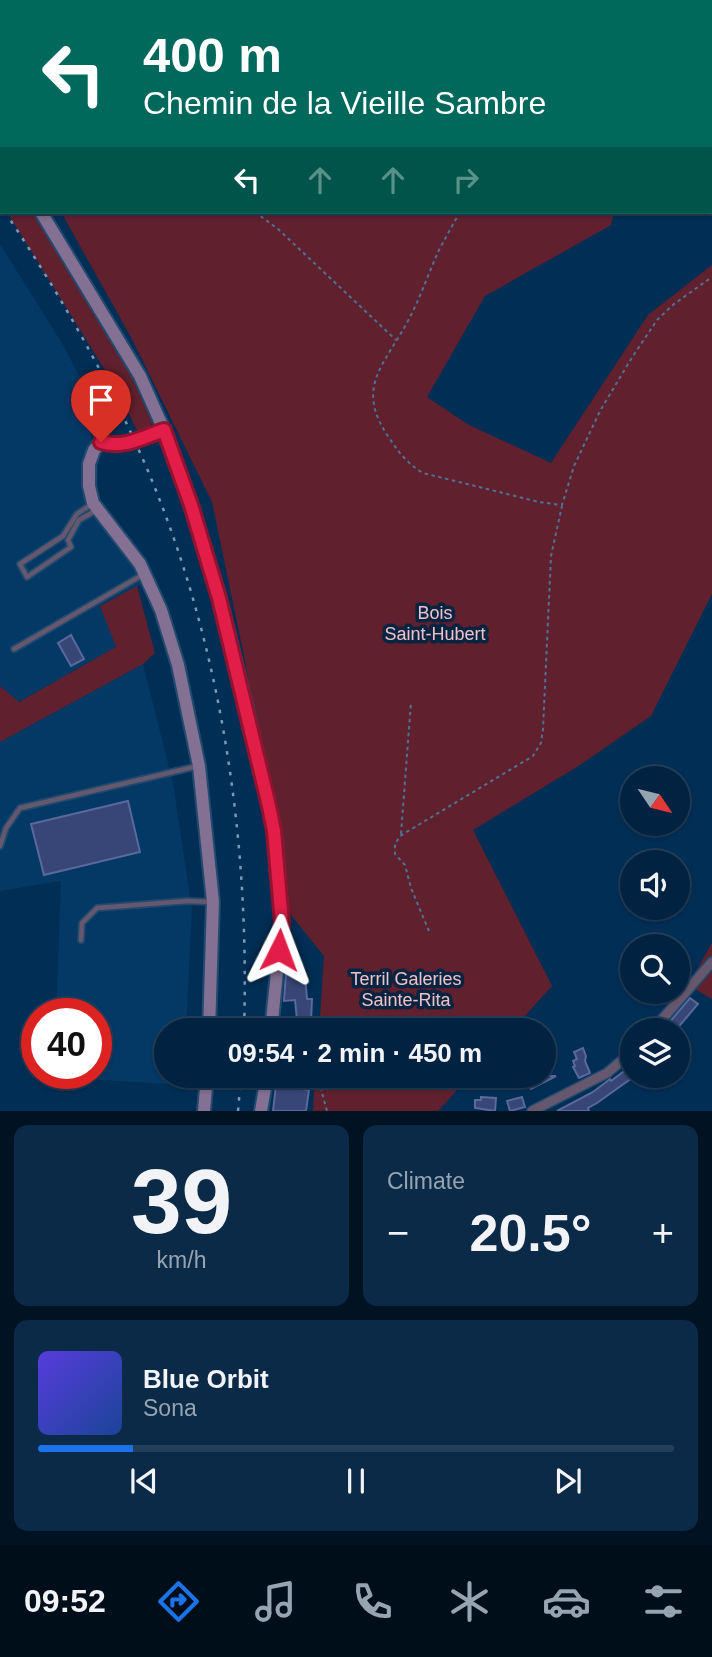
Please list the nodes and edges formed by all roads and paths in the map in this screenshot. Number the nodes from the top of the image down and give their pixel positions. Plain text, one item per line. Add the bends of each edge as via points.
1 (42, 214) edge
2 (258, 214) edge
3 (459, 214) edge
4 (712, 277) edge
5 (396, 340) junction
6 (96, 426) dead end
7 (164, 430) junction
8 (101, 442) junction
9 (562, 505) junction
10 (95, 506) junction
11 (145, 574) junction
12 (14, 649) dead end
13 (411, 702) dead end
14 (199, 766) junction
15 (400, 836) junction
16 (0, 846) edge
17 (213, 902) junction
18 (429, 931) dead end
19 (81, 940) dead end
20 (712, 962) edge
21 (209, 1018) edge
22 (272, 1018) edge
23 (663, 1018) edge
24 (620, 1062) edge
25 (206, 1088) edge
26 (265, 1088) edge
27 (321, 1088) edge
28 (204, 1111) edge
29 (261, 1111) edge
30 (327, 1111) edge
31 (533, 1111) edge

1 - 7 street via 140,376
2 - 5 path
3 - 5 path
4 - 9 path via 657,320 631,359 574,466
5 - 9 path via 379,369 372,398 382,429 402,457 423,473
6 - 8 street
7 - 8 street via 120,445
7 - 22 street via 219,598 274,831 282,923
8 - 10 street via 89,464
9 - 15 path via 551,556 541,743 533,756
10 - 10 lane via 77,514 63,536 20,564 27,576 71,547 68,540 79,520
10 - 11 street
11 - 12 lane
11 - 14 street via 178,664
13 - 15 path
14 - 16 lane via 20,808
14 - 17 street
15 - 18 path via 396,854 405,864
17 - 19 lane via 97,908 82,923
17 - 21 street
20 - 23 street
24 - 31 street
25 - 28 street
26 - 29 street
27 - 30 path

